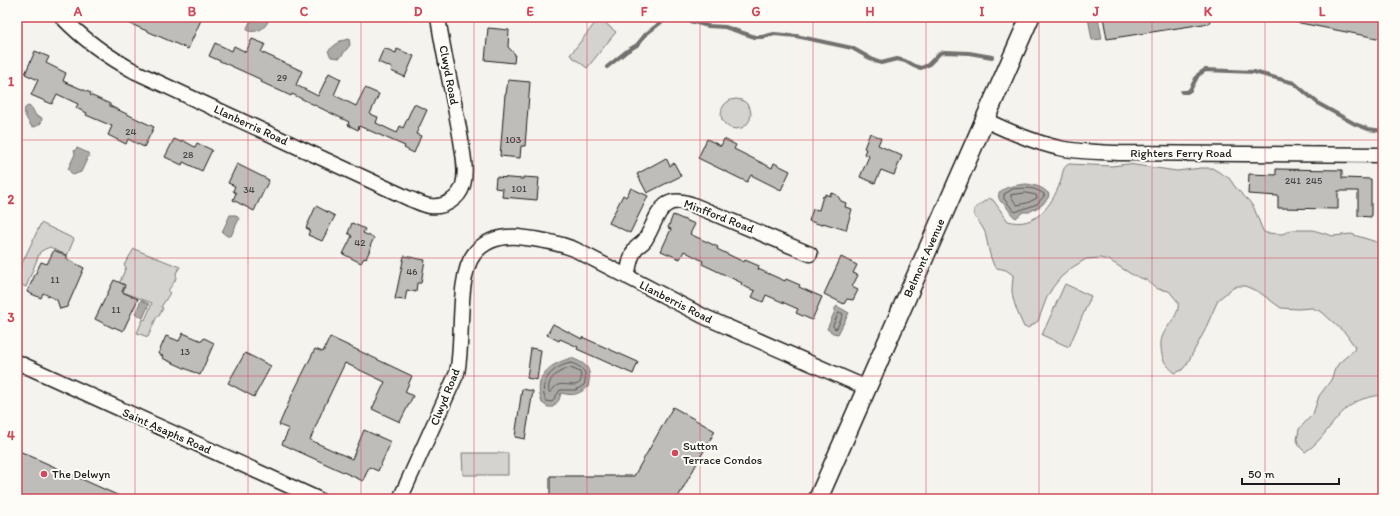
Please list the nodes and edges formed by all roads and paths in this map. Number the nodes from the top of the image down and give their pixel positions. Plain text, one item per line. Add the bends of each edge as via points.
1 (62, 17) edge
2 (438, 17) edge
3 (1030, 17) edge
4 (985, 120) junction
5 (1383, 155) edge
6 (452, 200) joint
7 (483, 245) joint
8 (810, 254) dead end
9 (628, 277) junction
10 (17, 362) edge
11 (867, 388) junction
12 (318, 499) edge
13 (400, 499) edge
14 (818, 499) edge

1 - 6 street, Llanberris Road via 95,48 136,72 423,204 435,206
2 - 6 street, Clwyd Road via 464,166 463,185
3 - 4 main road, Belmont Avenue
4 - 5 street, Righters Ferry Road via 1029,139 1062,149 1118,153
4 - 11 main road, Belmont Avenue
7 - 9 street, Llanberris Road via 511,237 551,241 574,249
7 - 13 street, Clwyd Road via 471,259 466,276 457,373
8 - 9 street, Minfford Road via 692,204 679,201 661,208 645,241 636,249 629,262
9 - 11 street, Llanberris Road via 705,317
10 - 12 street, Saint Asaphs Road
11 - 14 main road, Belmont Avenue

